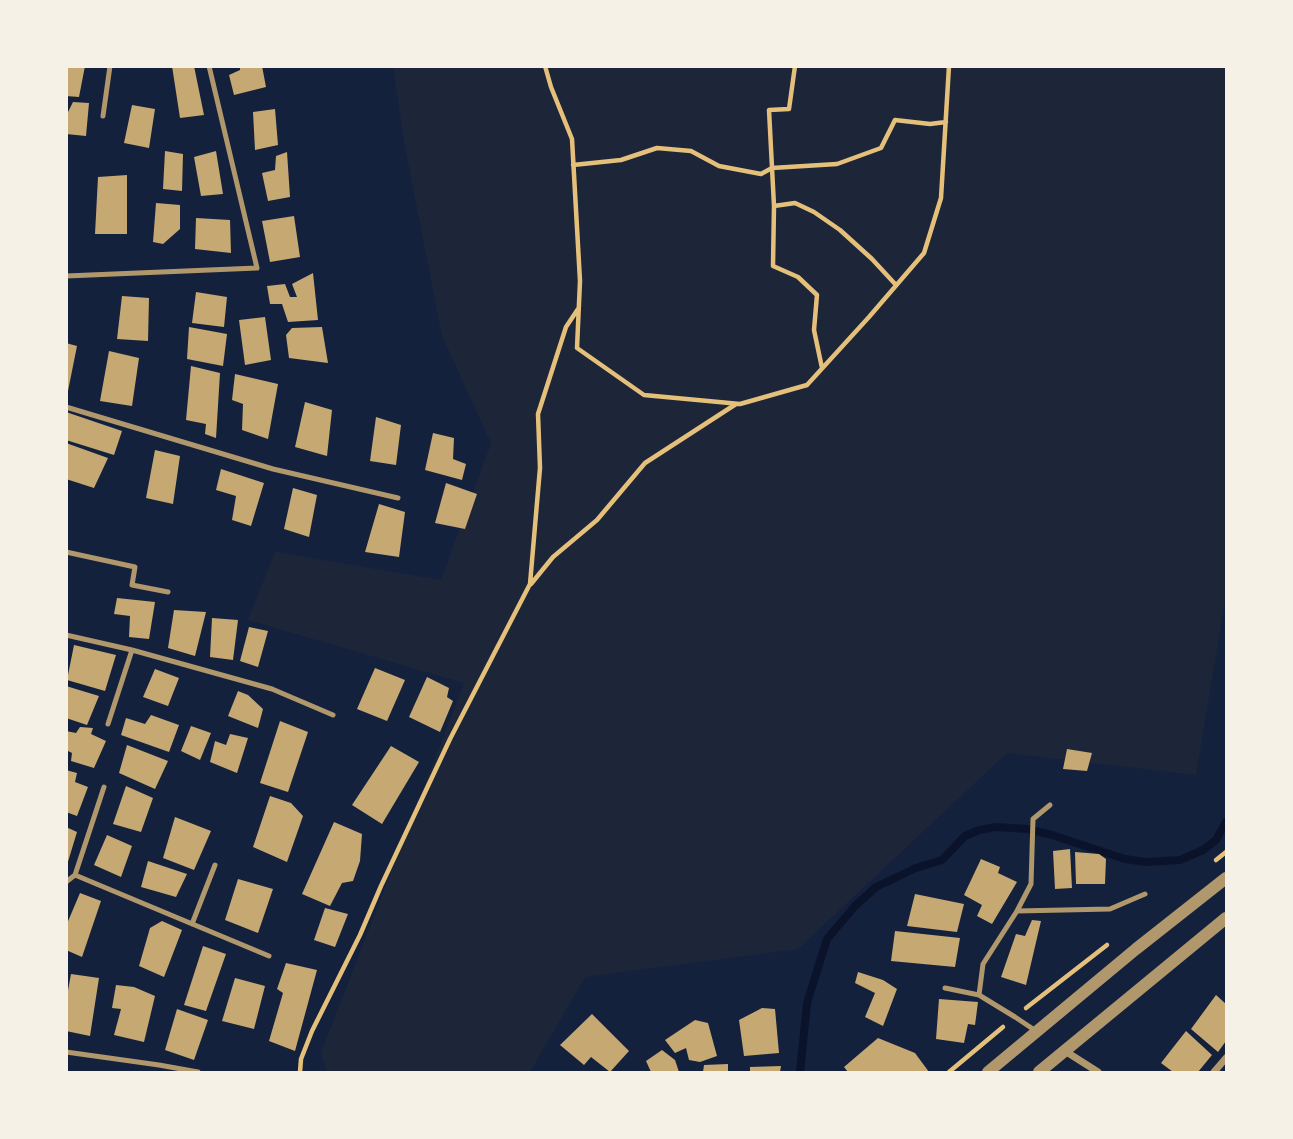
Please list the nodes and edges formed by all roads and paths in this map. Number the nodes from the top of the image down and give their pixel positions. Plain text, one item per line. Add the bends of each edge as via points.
1 (110, 66) edge
2 (209, 66) edge
3 (545, 66) edge
4 (795, 66) edge
5 (949, 66) edge
6 (103, 116) dead end
7 (946, 122) junction
8 (573, 165) junction
9 (772, 168) junction
10 (774, 206) junction
11 (66, 276) edge
12 (896, 285) junction
13 (579, 308) junction
14 (822, 368) junction
15 (736, 404) junction
16 (66, 407) edge
17 (398, 498) dead end
18 (66, 552) edge
19 (530, 584) junction
20 (167, 592) dead end
21 (66, 635) edge
22 (132, 650) junction
23 (333, 715) dead end
24 (108, 724) dead end
25 (104, 787) dead end
26 (1050, 805) dead end
27 (1227, 852) edge
28 (215, 864) dead end
29 (1206, 868) dead end
30 (75, 875) junction
31 (1227, 878) edge
32 (66, 881) edge
33 (1145, 894) dead end
34 (1017, 911) junction
35 (1227, 918) edge
36 (192, 924) junction
37 (1113, 940) dead end
38 (269, 956) dead end
39 (945, 988) dead end
40 (979, 995) junction
41 (1015, 1017) junction
42 (1037, 1032) junction
43 (1065, 1051) junction
44 (66, 1052) edge
45 (1227, 1058) edge
46 (159, 1065) junction
47 (158, 1073) edge
48 (198, 1073) edge
49 (300, 1073) edge
50 (949, 1073) edge
51 (988, 1073) edge
52 (1039, 1073) edge
53 (1098, 1073) edge
54 (1214, 1073) edge

1 - 6 lane
2 - 11 lane via 257,268
3 - 8 path via 572,139
4 - 9 path via 789,109 769,110
5 - 7 path
7 - 9 path via 895,120 881,148 836,164
7 - 12 path via 941,198 924,253
8 - 9 path via 621,160 657,148 691,151 719,166 761,174
8 - 13 path
9 - 10 path
10 - 12 path via 795,203 814,212 840,230
10 - 14 path via 773,266 798,277 817,295 814,330
12 - 14 path
13 - 15 path via 577,348 644,395
13 - 19 path via 566,327 538,414 540,468
14 - 15 path via 807,385
15 - 19 path via 645,463 597,520 553,557
16 - 17 lane via 272,469
18 - 20 lane via 135,567 132,585
19 - 49 path via 450,739 312,1031
21 - 22 lane
22 - 23 lane via 272,689
22 - 24 lane
25 - 30 lane
26 - 34 lane via 1033,819 1031,884
27 - 29 path
28 - 36 lane
30 - 32 lane
30 - 36 lane
31 - 42 street
33 - 34 lane via 1110,909
34 - 40 lane via 982,964
35 - 43 street
36 - 38 lane
37 - 41 path
39 - 40 lane
40 - 41 lane
41 - 42 lane
41 - 50 path
42 - 51 street
43 - 52 street
43 - 53 street
44 - 46 lane
45 - 54 street
46 - 47 lane
46 - 48 lane

